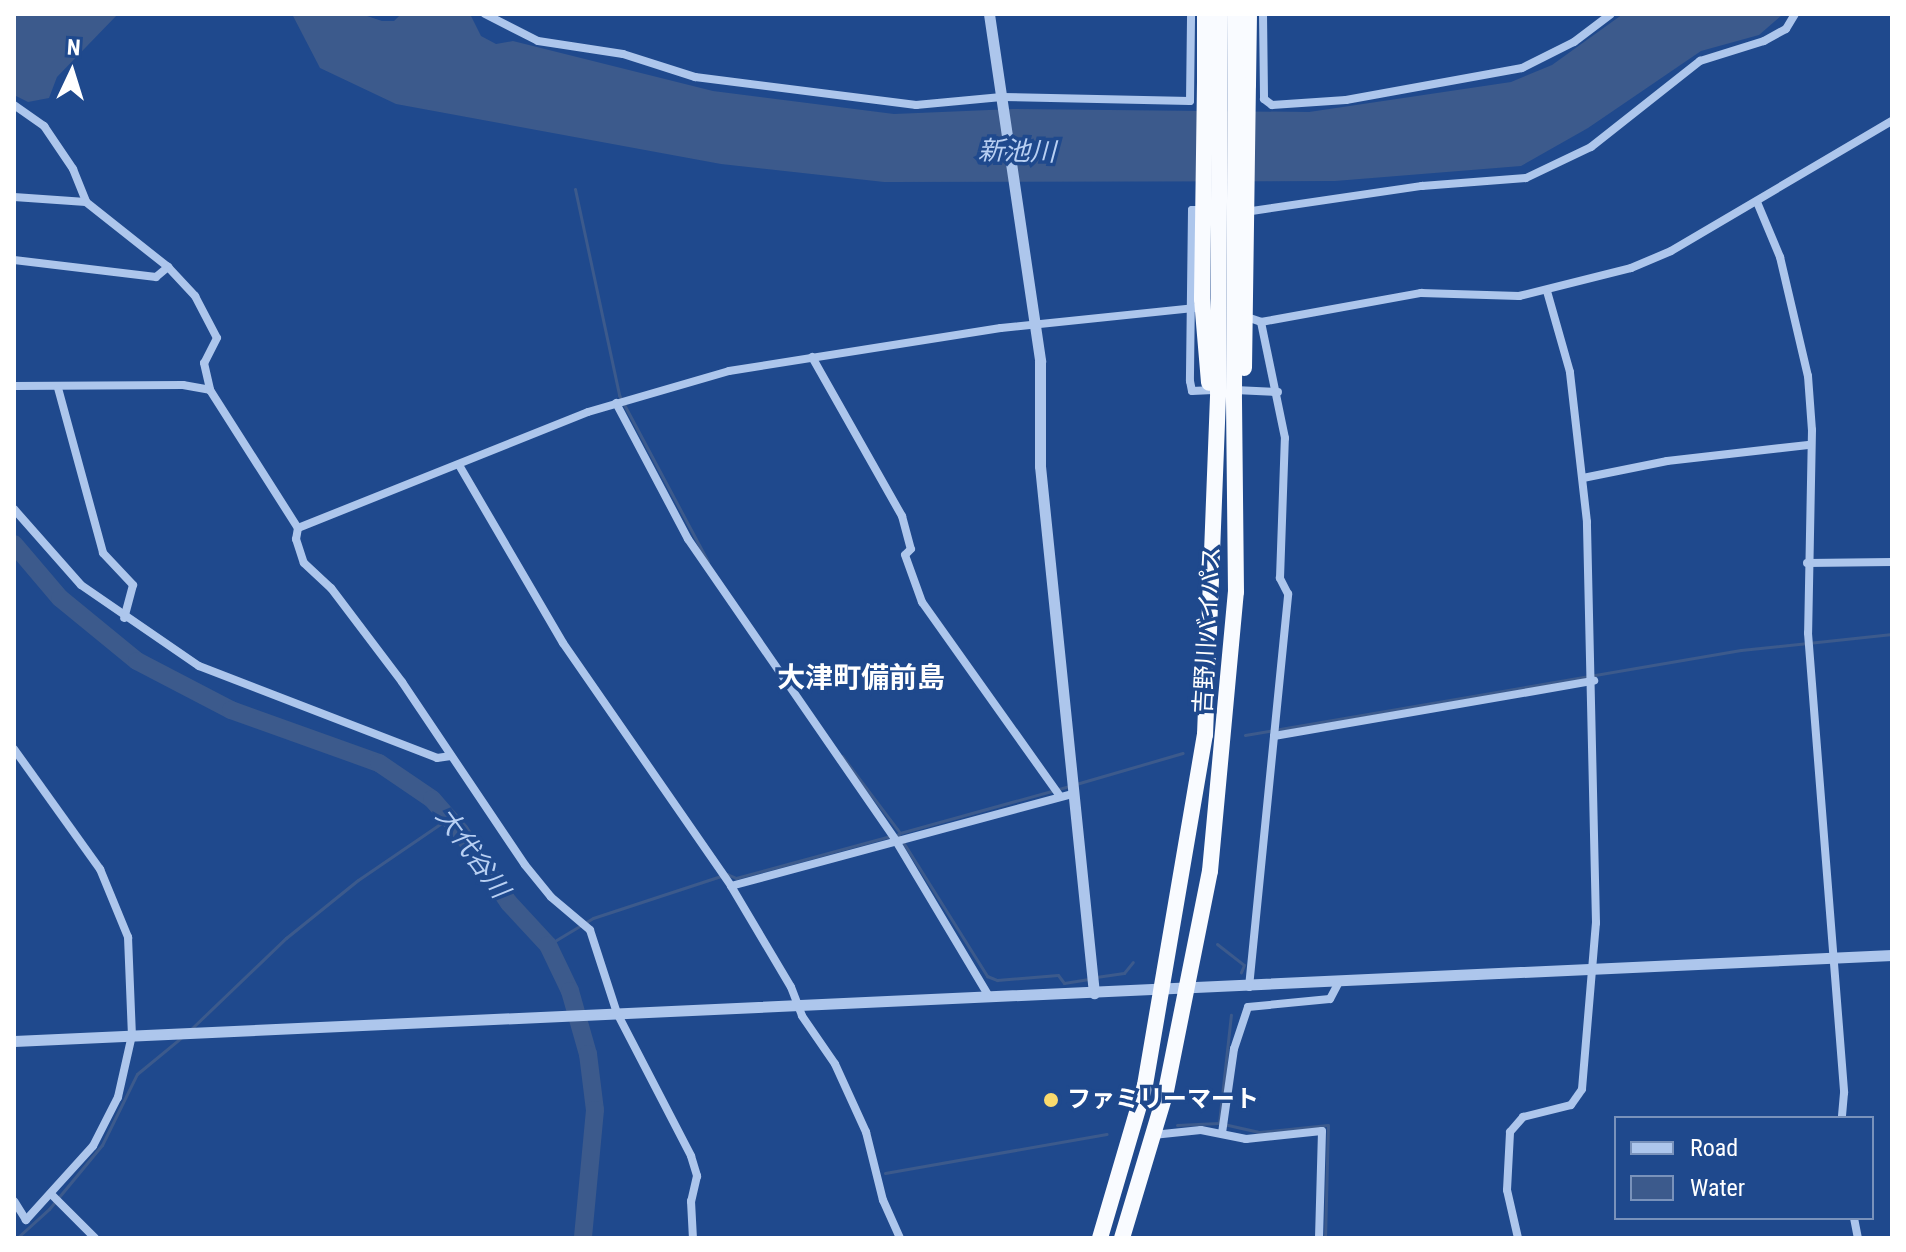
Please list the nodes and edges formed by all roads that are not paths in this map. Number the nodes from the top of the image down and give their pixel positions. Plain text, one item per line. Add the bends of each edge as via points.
1 (485, 14) edge
2 (989, 14) edge
3 (1191, 14) edge
4 (1205, 14) edge
5 (1220, 14) edge
6 (1236, 14) edge
7 (1249, 14) edge
8 (1263, 14) edge
9 (1611, 14) edge
10 (1795, 14) edge
11 (1002, 100) junction
12 (14, 105) edge
13 (1892, 121) edge
14 (14, 197) edge
15 (86, 202) junction
16 (1757, 202) junction
17 (14, 260) edge
18 (168, 267) junction
19 (1547, 291) junction
20 (1190, 306) junction
21 (1261, 322) junction
22 (1034, 325) junction
23 (812, 357) junction
24 (14, 386) edge
25 (58, 388) junction
26 (210, 390) junction
27 (1278, 392) junction
28 (1226, 393) junction
29 (616, 403) junction
30 (1808, 445) junction
31 (459, 465) junction
32 (1583, 478) junction
33 (14, 509) edge
34 (298, 528) junction
35 (1892, 562) edge
36 (1807, 563) junction
37 (124, 618) junction
38 (1594, 681) junction
39 (1274, 736) junction
40 (14, 749) edge
41 (451, 756) junction
42 (1073, 794) junction
43 (1060, 796) junction
44 (896, 841) junction
45 (731, 886) junction
46 (1892, 955) edge
47 (1830, 957) junction
48 (1592, 969) junction
49 (1338, 984) junction
50 (1249, 987) junction
51 (1165, 989) junction
52 (1190, 989) junction
53 (1094, 993) junction
54 (988, 995) junction
55 (796, 1004) junction
56 (611, 1013) junction
57 (132, 1035) junction
58 (14, 1041) edge
59 (1842, 1116) edge
60 (1224, 1129) junction
61 (1152, 1135) junction
62 (52, 1195) junction
63 (14, 1201) edge
64 (95, 1238) edge
65 (693, 1238) edge
66 (900, 1238) edge
67 (1100, 1238) edge
68 (1122, 1238) edge
69 (1319, 1238) edge
70 (1518, 1238) edge

1 - 11 street via 538,41 623,54 695,77 754,88 872,103
2 - 11 street
3 - 11 street via 1190,101
4 - 28 highway, bridge via 1202,299
5 - 28 highway, 吉野川バイパス, bridge
6 - 28 highway, 吉野川バイパス, bridge
7 - 28 highway, bridge via 1248,275
8 - 9 street via 1264,99 1272,105 1346,100 1522,68 1574,42
10 - 20 street via 1786,29 1764,41 1700,61 1591,147 1526,178 1422,186 1262,213 1192,210
11 - 22 street
12 - 15 street via 44,126 73,169
13 - 16 street
14 - 15 street
15 - 18 street
16 - 19 street via 1648,261
16 - 30 street via 1780,257 1808,376
17 - 18 street via 156,277
18 - 26 street via 195,296 217,338 204,363
19 - 21 street via 1519,296 1421,293
19 - 32 street via 1570,372
20 - 21 street
20 - 22 street
20 - 27 street via 1192,391
21 - 27 street
22 - 23 street
22 - 42 street via 1042,389 1040,466
23 - 29 street via 729,371
23 - 43 street via 902,516 911,549 905,555 922,602
24 - 25 street
25 - 26 street via 183,385
25 - 37 street via 103,553 133,585
26 - 34 street
27 - 39 street via 1287,472 1280,578 1288,594
28 - 51 highway, 吉野川バイパス via 1217,438 1205,735
28 - 52 highway, 吉野川バイパス via 1239,500 1228,714
29 - 31 street
29 - 44 street via 688,539
30 - 32 street via 1667,461
30 - 36 street
31 - 34 street
31 - 45 street via 563,643
32 - 38 street
33 - 37 street via 81,585
34 - 41 street via 304,563 331,588 387,661
35 - 36 street
36 - 47 street
37 - 41 street via 226,678 437,758
38 - 39 street
38 - 48 street
39 - 50 street
40 - 57 street via 100,869 128,937
41 - 56 street via 525,865 551,897 590,930
42 - 43 street
42 - 53 street
43 - 44 street
44 - 45 street
44 - 54 street
45 - 55 street
46 - 47 street
47 - 48 street
47 - 59 street
48 - 49 street
48 - 70 street via 1582,1089 1571,1105 1523,1117 1510,1132 1507,1190
49 - 50 street
49 - 60 street via 1330,999 1248,1007 1234,1049
50 - 52 street
51 - 52 street
51 - 53 street
51 - 67 highway, 吉野川バイパス via 1145,1085
52 - 61 highway, 吉野川バイパス
53 - 54 street
54 - 55 street
55 - 56 street
55 - 66 street via 835,1064 860,1118
56 - 57 street
56 - 65 street via 691,1156 697,1176 691,1201
57 - 58 street
57 - 62 street via 125,1075 103,1129
60 - 61 street
60 - 69 street via 1246,1139 1322,1131
61 - 68 highway, 吉野川バイパス
62 - 63 street via 26,1220
62 - 64 street

